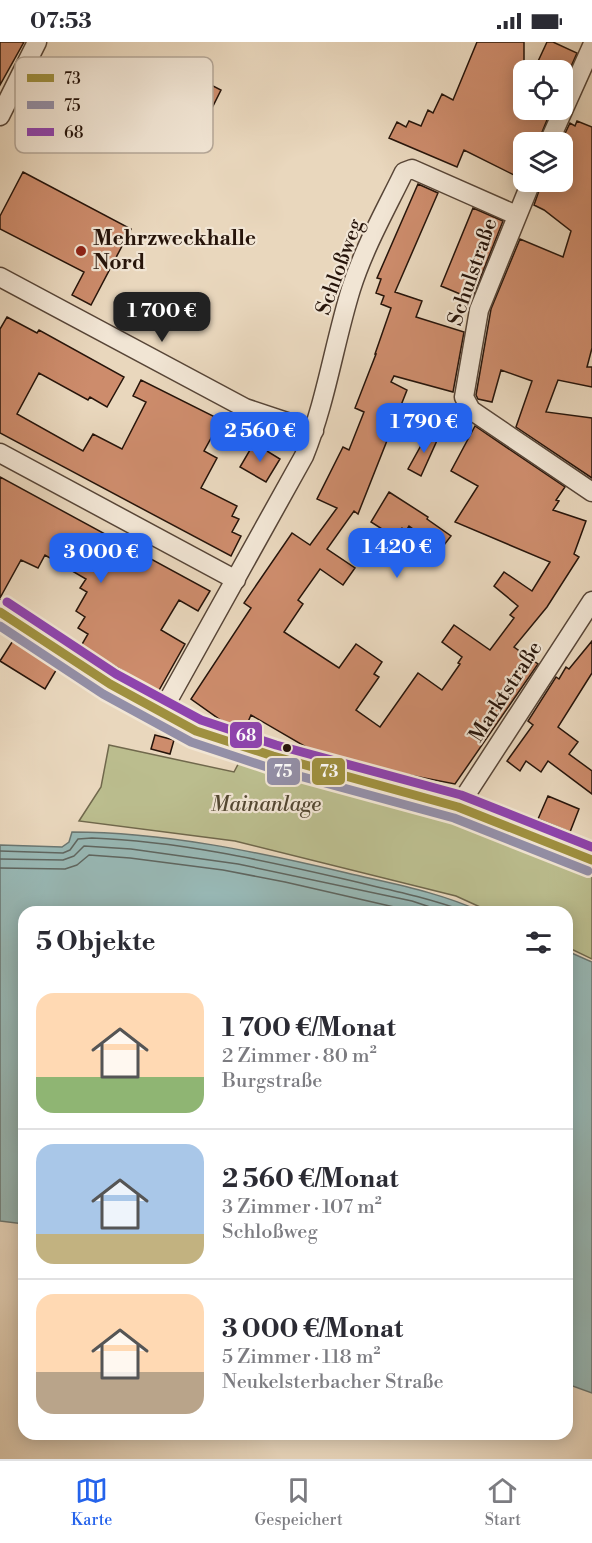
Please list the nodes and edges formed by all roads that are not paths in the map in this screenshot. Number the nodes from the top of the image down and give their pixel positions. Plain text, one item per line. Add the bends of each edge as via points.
1 (37, 42) edge
2 (592, 46) edge
3 (30, 57) edge
4 (15, 86) edge
5 (0, 116) edge
6 (553, 132) edge
7 (526, 192) edge
8 (516, 215) junction
9 (0, 277) edge
10 (314, 431) junction
11 (0, 453) edge
12 (592, 492) edge
13 (236, 580) junction
14 (592, 602) edge
15 (0, 612) edge
16 (161, 713) junction
17 (458, 807) junction
18 (592, 860) edge

1 - 3 street
2 - 6 street
4 - 5 street
7 - 8 street, Schulstraße
8 - 10 street, Schloßweg via 412,169 404,172 351,290
8 - 12 street, Schulstraße via 479,310 464,397 471,410
9 - 10 street via 245,408
10 - 13 street, Schloßweg
11 - 13 street
13 - 16 street, Schloßweg
14 - 17 street, Marktstraße
15 - 16 street
16 - 17 street via 196,731 262,753
17 - 18 street

